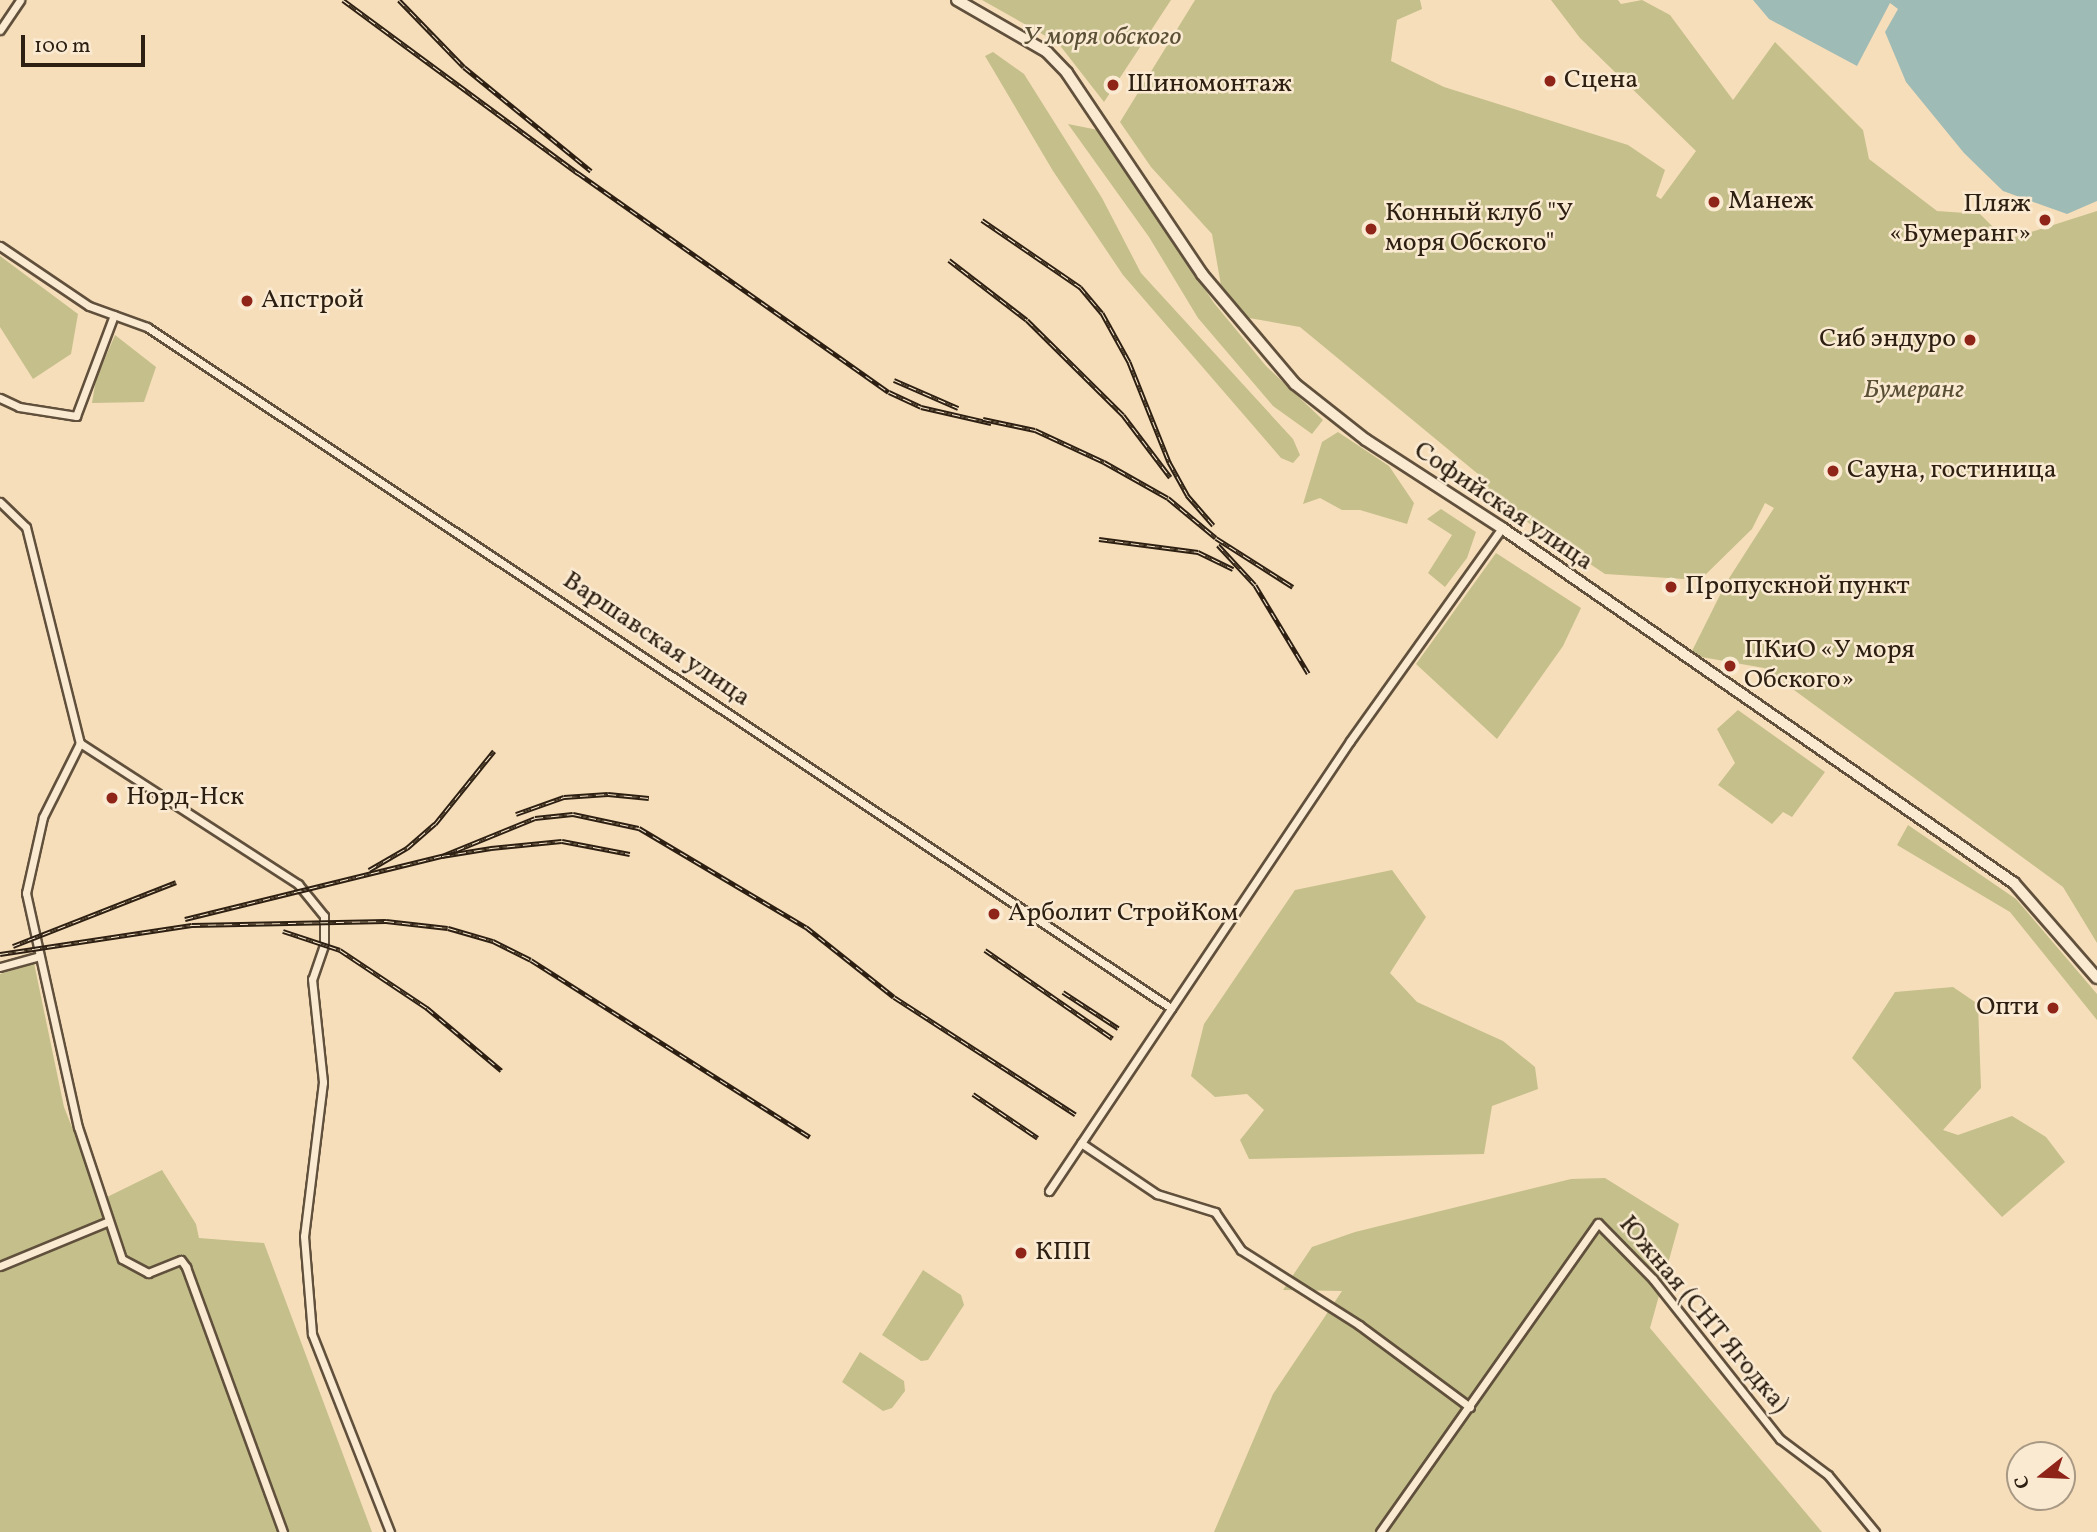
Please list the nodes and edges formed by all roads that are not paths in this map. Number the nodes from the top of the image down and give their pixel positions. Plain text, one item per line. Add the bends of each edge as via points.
1 (20, 0) edge
2 (957, 0) edge
3 (0, 30) edge
4 (0, 246) edge
5 (114, 315) junction
6 (0, 398) edge
7 (0, 502) edge
8 (1502, 528) junction
9 (80, 743) junction
10 (40, 956) junction
11 (0, 967) edge
12 (2097, 978) edge
13 (1171, 1008) junction
14 (1082, 1143) junction
15 (1049, 1191) dead end
16 (107, 1222) junction
17 (0, 1266) edge
18 (1470, 1407) junction
19 (283, 1532) edge
20 (390, 1532) edge
21 (1380, 1532) edge
22 (1875, 1532) edge

1 - 3 street
2 - 8 main road, Софийская улица via 1046,52 1066,73 1202,274 1295,384 1366,440
4 - 5 street, Варшавская улица via 89,306
5 - 6 street via 76,416 19,407
5 - 13 street, Варшавская улица via 147,327
7 - 9 street via 26,527
8 - 12 main road, Софийская улица via 2014,883
8 - 13 street via 1350,741
9 - 10 street via 43,817 26,893
9 - 20 street via 298,884 324,916 324,945 312,979 323,1082 304,1236 312,1334
10 - 11 street
10 - 16 street via 78,1126
13 - 14 street
14 - 15 street
14 - 18 street via 1157,1194 1215,1212 1241,1250 1359,1325
16 - 17 street
16 - 19 street via 122,1259 148,1273 181,1260 186,1268
18 - 21 street
18 - 22 street, Южная (СНТ Ягодка) via 1598,1223 1653,1279 1780,1439 1828,1475

